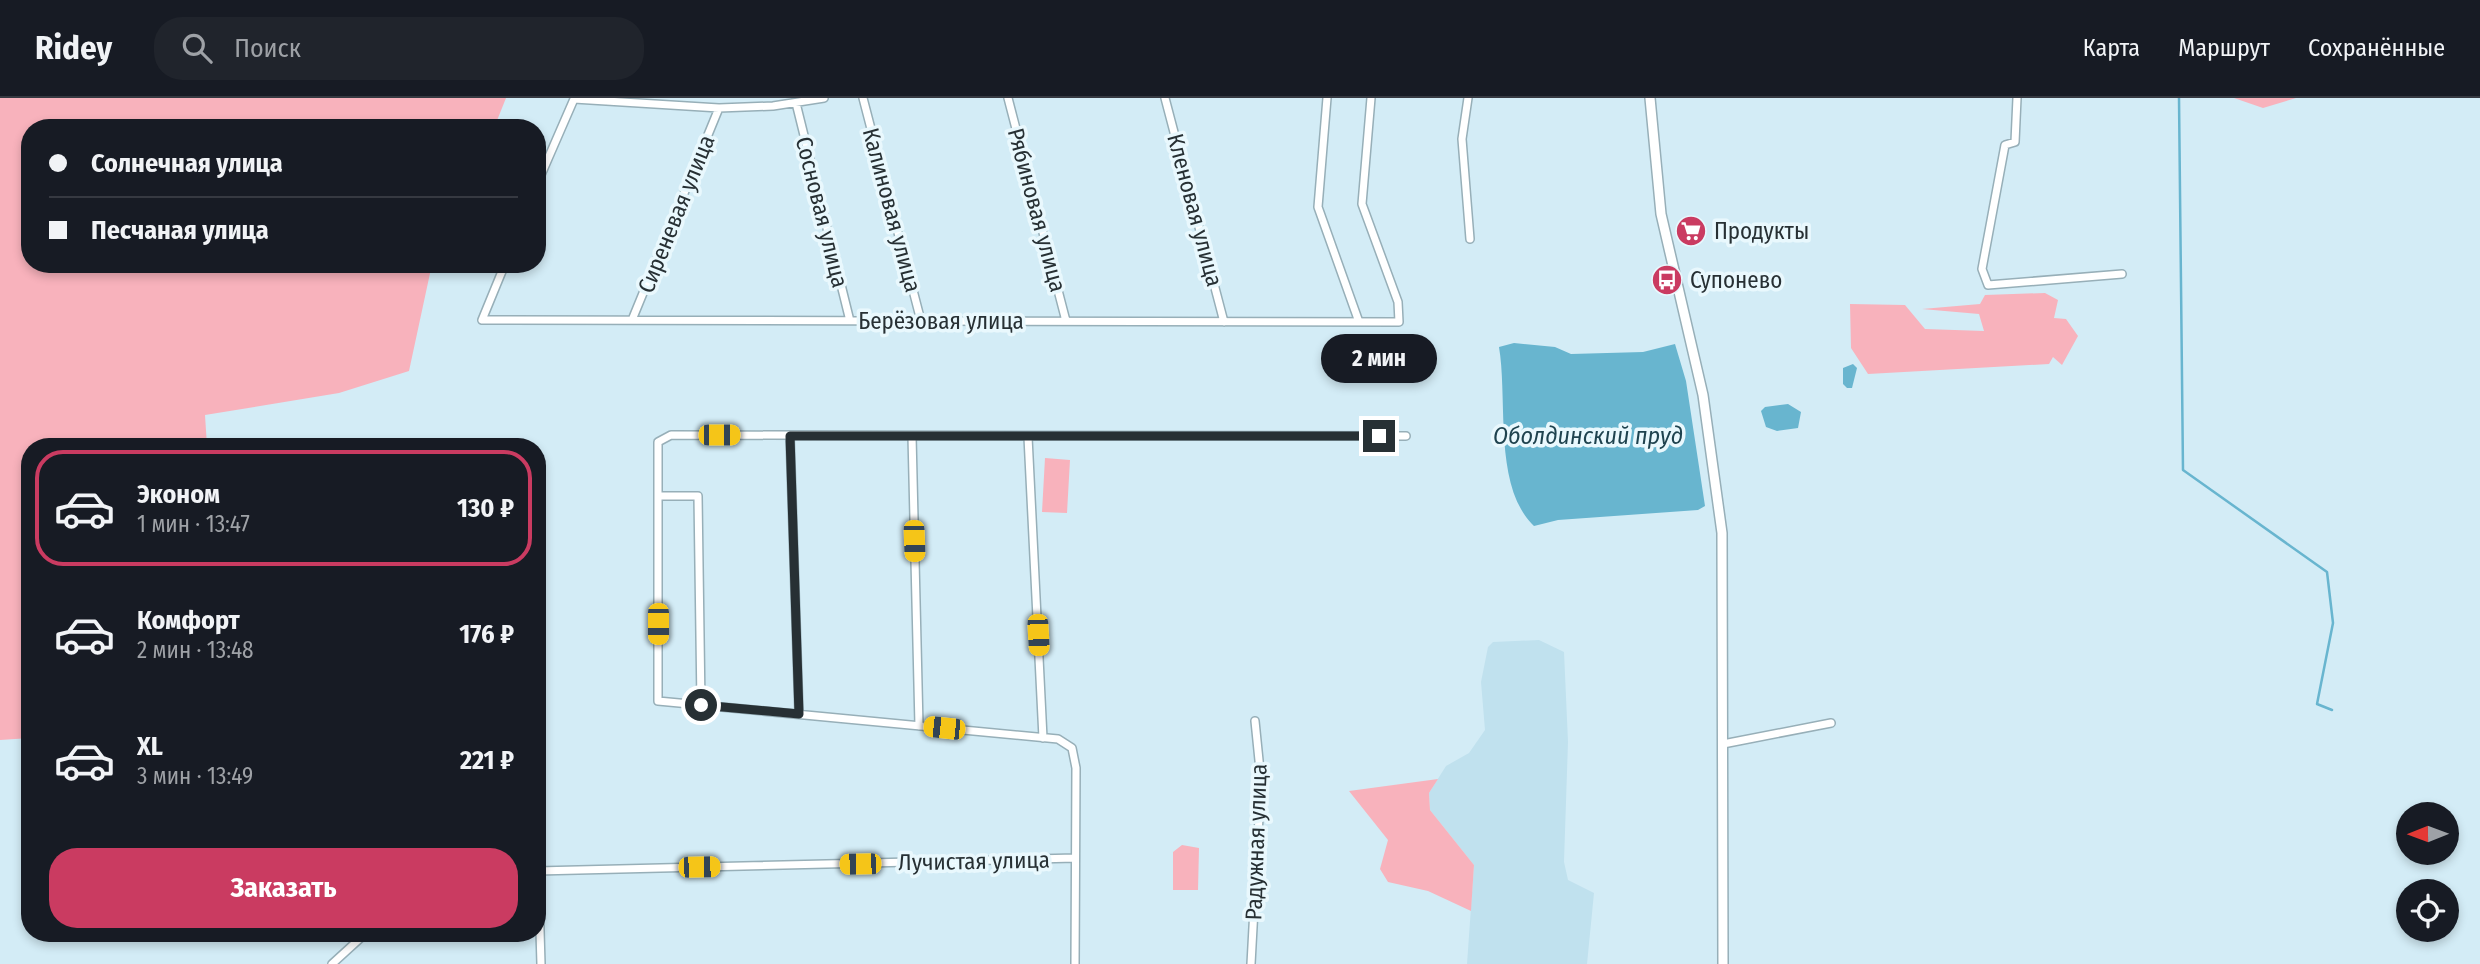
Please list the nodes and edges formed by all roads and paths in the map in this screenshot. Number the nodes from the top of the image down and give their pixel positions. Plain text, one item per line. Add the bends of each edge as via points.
1 (824, 98) edge
2 (863, 98) edge
3 (1008, 98) edge
4 (1165, 98) edge
5 (1327, 98) edge
6 (1371, 98) edge
7 (1468, 98) edge
8 (1650, 98) edge
9 (2017, 98) edge
10 (796, 103) junction
11 (719, 108) junction
12 (546, 162) edge
13 (1470, 239) dead end
14 (501, 273) edge
15 (2122, 274) dead end
16 (632, 320) junction
17 (850, 321) junction
18 (921, 321) junction
19 (1066, 321) junction
20 (1224, 322) junction
21 (1359, 322) junction
22 (790, 436) junction
23 (912, 436) junction
24 (1406, 436) dead end
25 (1028, 437) junction
26 (658, 496) junction
27 (701, 705) junction
28 (799, 714) junction
29 (1255, 721) dead end
30 (1831, 723) dead end
31 (919, 726) junction
32 (1043, 738) junction
33 (1723, 744) junction
34 (1076, 859) junction
35 (546, 871) edge
36 (356, 942) edge
37 (540, 942) edge
38 (332, 964) edge
39 (541, 964) edge
40 (1075, 964) edge
41 (1251, 964) edge
42 (1723, 964) edge

1 - 10 street
2 - 18 street, Калиновая улица
3 - 19 street, Рябиновая улица
4 - 20 street, Кленовая улица
5 - 21 street via 1318,207
6 - 21 street, Берёзовая улица via 1362,204 1398,302 1399,322
7 - 13 street via 1462,139
8 - 33 street via 1661,214 1703,395 1722,533
9 - 15 street via 2015,142 2005,145 1982,269 1988,285
10 - 11 street
10 - 17 street, Сосновая улица
11 - 12 street via 579,98 569,106
11 - 16 street, Сиреневая улица
14 - 16 street, Берёзовая улица via 482,320
16 - 17 street, Берёзовая улица
17 - 18 street, Берёзовая улица
18 - 19 street, Берёзовая улица
19 - 20 street, Берёзовая улица
20 - 21 street, Берёзовая улица
22 - 23 street
22 - 26 street via 671,435 658,442
22 - 28 street
23 - 25 street
23 - 31 street
24 - 25 street
25 - 32 street
26 - 27 street via 658,701
26 - 27 street via 698,496
27 - 28 street
28 - 31 street
29 - 41 street, Радужная улица via 1261,780
30 - 33 street
31 - 32 street
32 - 34 street via 1058,739 1072,748
33 - 42 street
34 - 35 street, Лучистая улица
34 - 40 street
36 - 38 street
37 - 39 street

